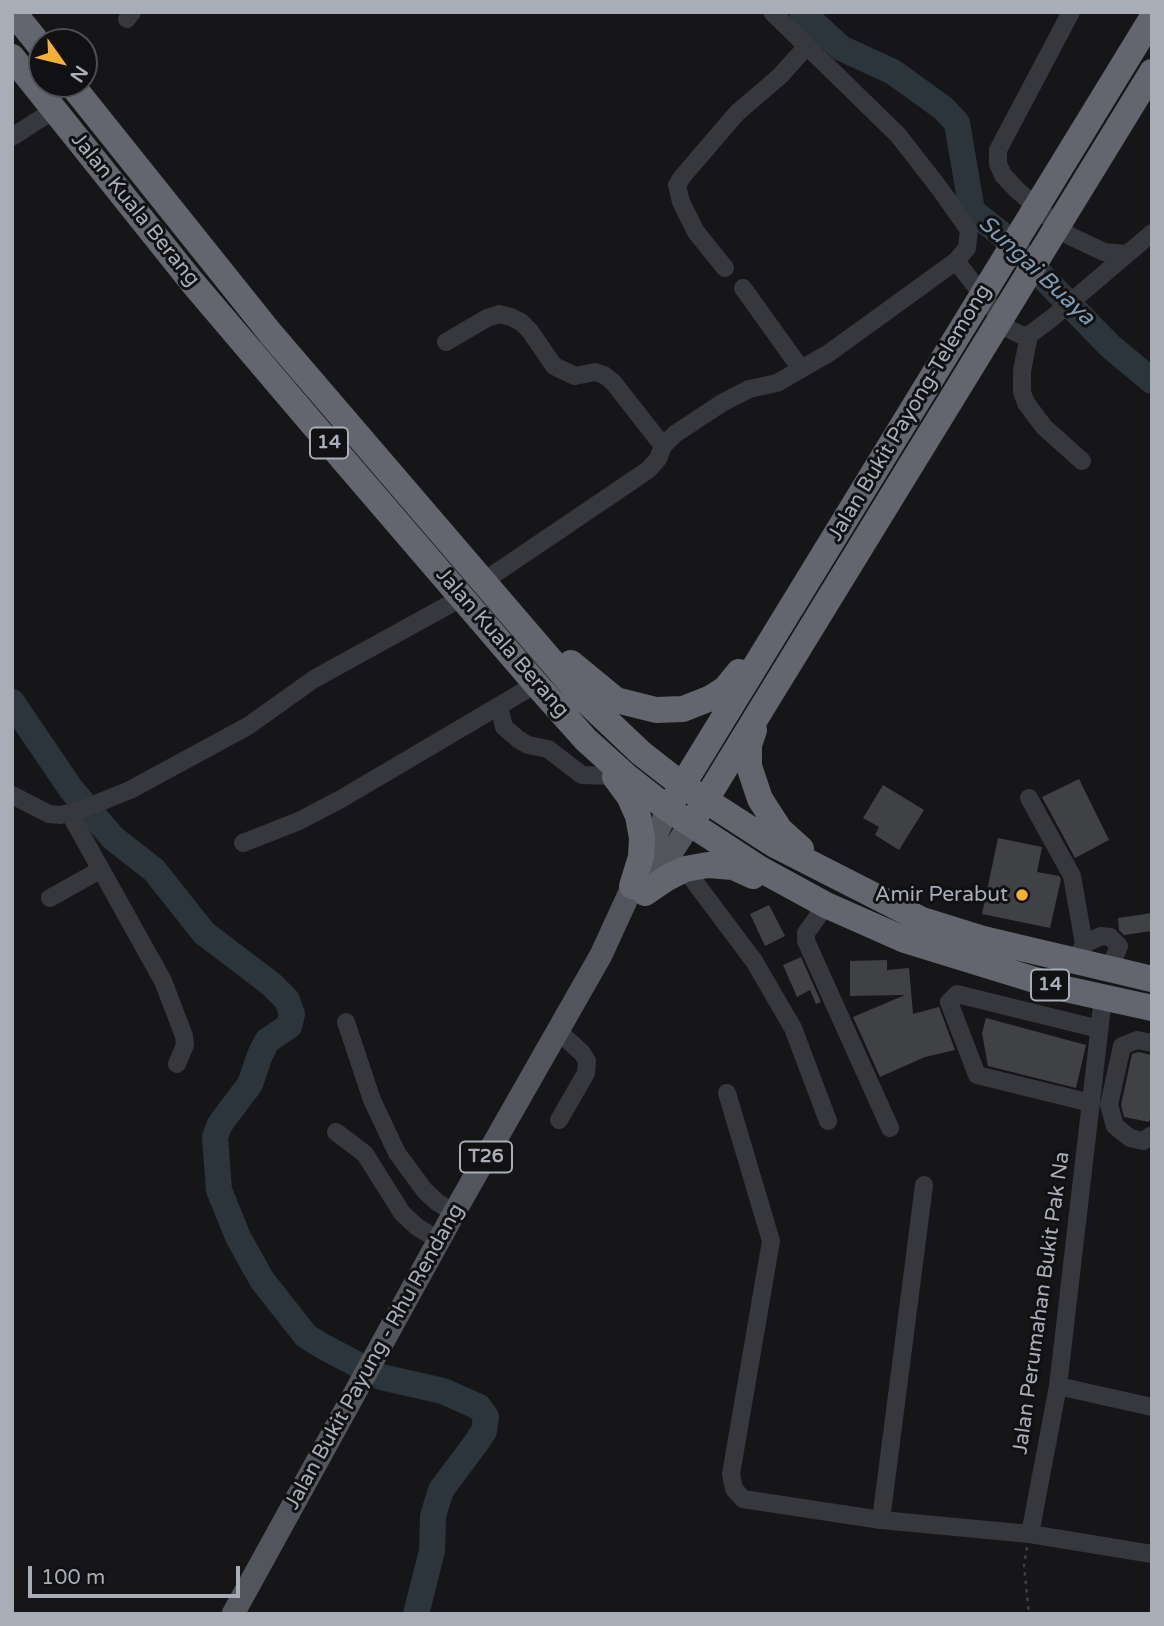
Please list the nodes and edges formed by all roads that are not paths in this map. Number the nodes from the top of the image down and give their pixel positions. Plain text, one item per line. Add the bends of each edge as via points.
1 (13, 12) edge
2 (772, 12) edge
3 (1071, 12) edge
4 (1152, 18) edge
5 (28, 31) edge
6 (807, 46) junction
7 (12, 57) edge
8 (1152, 72) edge
9 (82, 98) edge
10 (54, 110) junction
11 (12, 137) edge
12 (1152, 233) edge
13 (1128, 254) junction
14 (956, 261) junction
15 (725, 268) dead end
16 (743, 288) dead end
17 (1029, 335) junction
18 (446, 342) dead end
19 (801, 369) junction
20 (663, 446) junction
21 (1082, 461) dead end
22 (819, 561) junction
23 (484, 581) junction
24 (463, 597) junction
25 (505, 607) junction
26 (536, 684) junction
27 (499, 707) junction
28 (760, 712) junction
29 (586, 740) junction
30 (614, 776) junction
31 (682, 785) junction
32 (12, 795) edge
33 (1029, 798) dead end
34 (705, 800) junction
35 (668, 809) junction
36 (74, 813) junction
37 (690, 824) junction
38 (243, 843) dead end
39 (685, 869) junction
40 (100, 870) junction
41 (840, 880) junction
42 (639, 890) junction
43 (50, 898) dead end
44 (827, 905) junction
45 (1080, 953) junction
46 (1109, 970) junction
47 (1152, 979) edge
48 (1061, 988) junction
49 (1102, 998) junction
50 (1152, 1008) edge
51 (1054, 1018) junction
52 (346, 1023) dead end
53 (558, 1031) junction
54 (1099, 1033) junction
55 (1152, 1043) edge
56 (1122, 1045) junction
57 (177, 1063) dead end
58 (727, 1093) dead end
59 (1091, 1103) junction
60 (559, 1120) dead end
61 (828, 1121) dead end
62 (890, 1128) dead end
63 (336, 1132) dead end
64 (1152, 1135) edge
65 (924, 1185) dead end
66 (454, 1213) junction
67 (439, 1240) junction
68 (1058, 1386) junction
69 (1152, 1406) edge
70 (881, 1520) junction
71 (1030, 1534) junction
72 (1152, 1554) edge
73 (233, 1614) edge

1 - 5 highway
2 - 6 street
3 - 13 street via 998,150 998,164 1017,190 1070,236 1104,252
4 - 22 highway, Jalan Bukit Payong-Telemong
6 - 14 street via 898,135 955,209 969,230 967,248
6 - 15 street via 737,113 677,185 696,232
7 - 10 highway, Jalan Kuala Berang / 14
8 - 28 highway, Jalan Bukit Payong-Telemong
9 - 23 highway, Jalan Kuala Berang / 14 via 271,334
10 - 11 street
10 - 24 highway, Jalan Kuala Berang / 14 via 192,282
12 - 13 street
13 - 17 street
14 - 17 street via 1009,329
14 - 19 street
16 - 19 street
17 - 21 street via 1021,371 1026,403 1044,427
18 - 20 street via 487,318 511,317 530,331 554,366 575,376 595,372 613,382
19 - 20 street via 777,383 722,402
20 - 23 street via 648,470
22 - 25 highway via 725,689 683,709 656,710 617,700
22 - 31 highway, Jalan Bukit Payong-Telemong
23 - 25 highway, Jalan Kuala Berang / 14
24 - 26 highway, Jalan Kuala Berang / 14
24 - 36 street via 314,679 200,754
25 - 31 highway, Jalan Kuala Berang / 14 via 584,699
26 - 27 street
26 - 29 highway, Jalan Kuala Berang / 14
27 - 30 street via 504,727 528,745 548,749 582,775
27 - 38 street via 341,799
28 - 34 highway, Jalan Bukit Payong-Telemong
28 - 41 highway via 749,745 749,766 760,799 780,830
29 - 30 highway
29 - 35 highway, Jalan Kuala Berang / 14
30 - 42 highway via 638,816 642,838
31 - 34 highway, Jalan Kuala Berang / 14
31 - 35 highway, Jalan Bukit Payong-Telemong
32 - 36 street via 50,814
33 - 45 street via 1072,876
34 - 37 highway, Jalan Bukit Payong-Telemong
34 - 41 highway, Jalan Kuala Berang / 14
35 - 37 highway, Jalan Kuala Berang / 14
35 - 42 main road
36 - 40 street
37 - 42 main road
37 - 44 highway, Jalan Kuala Berang / 14
39 - 42 highway
39 - 44 highway via 733,867
39 - 61 street via 754,961 793,1028
40 - 43 street
40 - 57 street via 167,992 184,1036
41 - 45 highway, Jalan Kuala Berang / 14 via 922,920 983,939
42 - 53 main road, Jalan Bukit Payung - Rhu Rendang / T26
44 - 48 highway, Jalan Kuala Berang / 14 via 905,940
44 - 62 street via 806,933 807,940
45 - 46 highway, Jalan Kuala Berang / 14
45 - 46 street via 1101,936 1125,944
46 - 47 highway, Jalan Kuala Berang / 14
48 - 49 highway, Jalan Kuala Berang / 14
48 - 51 street
49 - 50 highway, Jalan Kuala Berang / 14
49 - 54 street, Jalan Perumahan Bukit Pak Na
51 - 54 street
51 - 59 street via 957,994 949,1002 977,1075
52 - 66 street via 372,1100 397,1153 425,1191
53 - 60 street via 587,1061 586,1073
53 - 66 main road, Jalan Bukit Payung - Rhu Rendang / T26
54 - 56 street
54 - 59 street, Jalan Perumahan Bukit Pak Na
55 - 56 street via 1137,1040
56 - 64 street via 1109,1105 1115,1126 1130,1138 1143,1141
58 - 70 street via 771,1241 731,1474 734,1489 743,1499
59 - 68 street, Jalan Perumahan Bukit Pak Na
63 - 67 street via 365,1154 402,1213
65 - 70 street
66 - 67 main road, Jalan Bukit Payung - Rhu Rendang / T26
67 - 73 main road, Jalan Bukit Payung - Rhu Rendang / T26
68 - 69 street
68 - 71 street, Jalan Perumahan Bukit Pak Na
70 - 71 street
71 - 72 street

